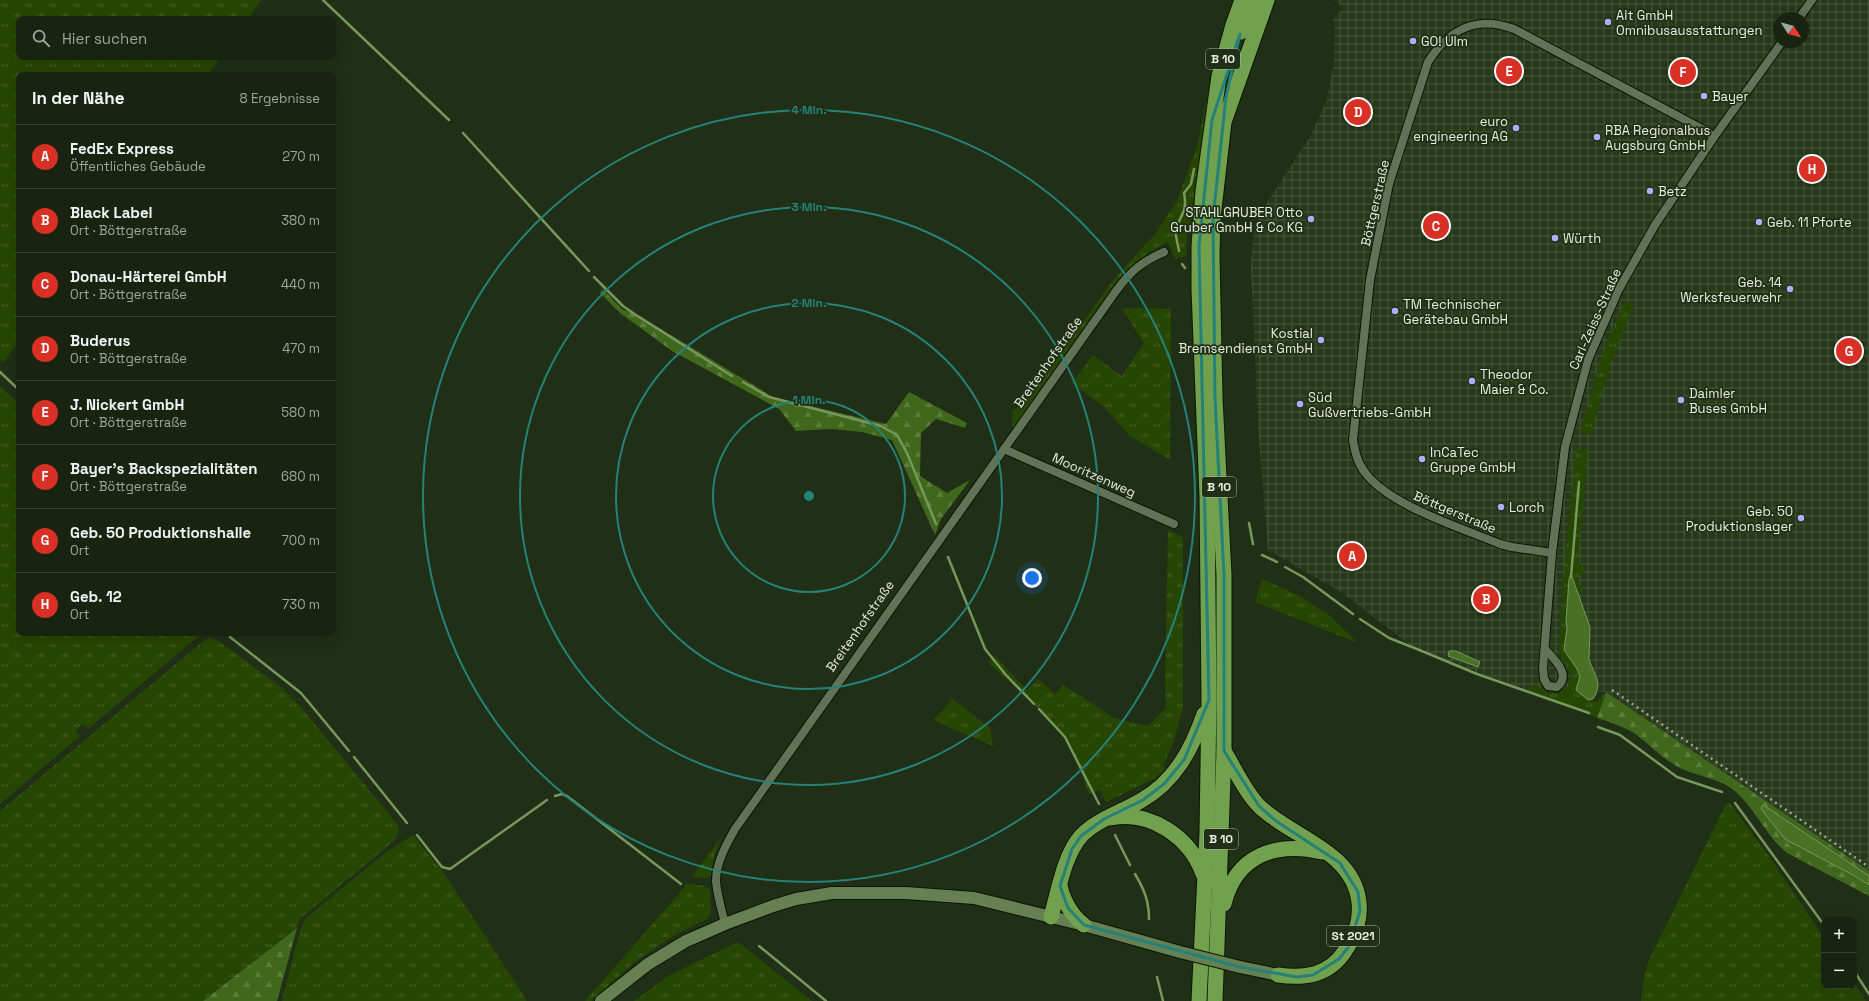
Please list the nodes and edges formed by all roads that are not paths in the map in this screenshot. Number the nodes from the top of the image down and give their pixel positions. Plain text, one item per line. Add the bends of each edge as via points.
1 (1242, 0) edge
2 (1254, 0) edge
3 (1267, 0) edge
4 (1812, 0) edge
5 (1803, 12) edge
6 (1778, 48) edge
7 (1218, 121) junction
8 (1714, 137) junction
9 (1164, 252) dead end
10 (1004, 449) junction
11 (1174, 524) dead end
12 (1552, 553) junction
13 (1545, 649) dead end
14 (1209, 700) junction
15 (1224, 751) junction
16 (1104, 819) junction
17 (1330, 855) junction
18 (1205, 878) junction
19 (1060, 886) junction
20 (1052, 917) junction
21 (725, 924) junction
22 (1084, 926) junction
23 (1218, 927) junction
24 (1278, 975) joint
25 (601, 1001) edge
26 (1199, 1001) edge
27 (1215, 1001) edge

1 - 7 highway, B 10 via 1219,76
2 - 7 highway, B 10 via 1240,34
3 - 7 highway
4 - 5 street
6 - 8 street, Carl-Zeiss-Straße
7 - 14 highway, B 10 via 1203,191 1199,246 1207,497
7 - 15 highway, B 10 via 1212,256 1215,398 1224,575
8 - 12 street, Carl-Zeiss-Straße via 1638,255 1619,289 1588,360 1565,446
8 - 12 street, Böttgerstraße via 1503,25 1481,23 1462,28 1447,38 1428,62 1390,184 1371,277 1353,440 1356,456 1364,471 1377,486 1402,503 1500,544
9 - 10 street, Breitenhofstraße via 1136,267 1120,285
10 - 11 street, Mooritzenweg
10 - 21 street, Breitenhofstraße via 761,791 725,846 716,881
12 - 13 street, Carl-Zeiss-Straße
14 - 16 highway via 1197,736 1184,760 1169,778 1142,800
14 - 18 highway, B 10
15 - 17 highway via 1259,806 1276,821
15 - 23 highway, B 10
16 - 18 highway via 1120,816 1145,819 1172,832 1189,847
16 - 19 highway via 1081,836 1072,849
17 - 23 highway via 1307,849 1287,848 1262,853 1244,867 1233,880 1224,901
17 - 24 highway, St 2021 via 1350,874 1358,892 1360,911 1356,930 1349,946 1328,968 1313,975 1297,978
18 - 26 highway, B 10
19 - 20 highway
19 - 22 highway via 1068,908
20 - 21 main road, St 2021 via 974,898 906,893 832,893 796,899
20 - 22 main road, St 2021
21 - 25 main road, St 2021 via 686,941 648,964
22 - 24 main road, St 2021, bridge
23 - 27 highway, B 10

